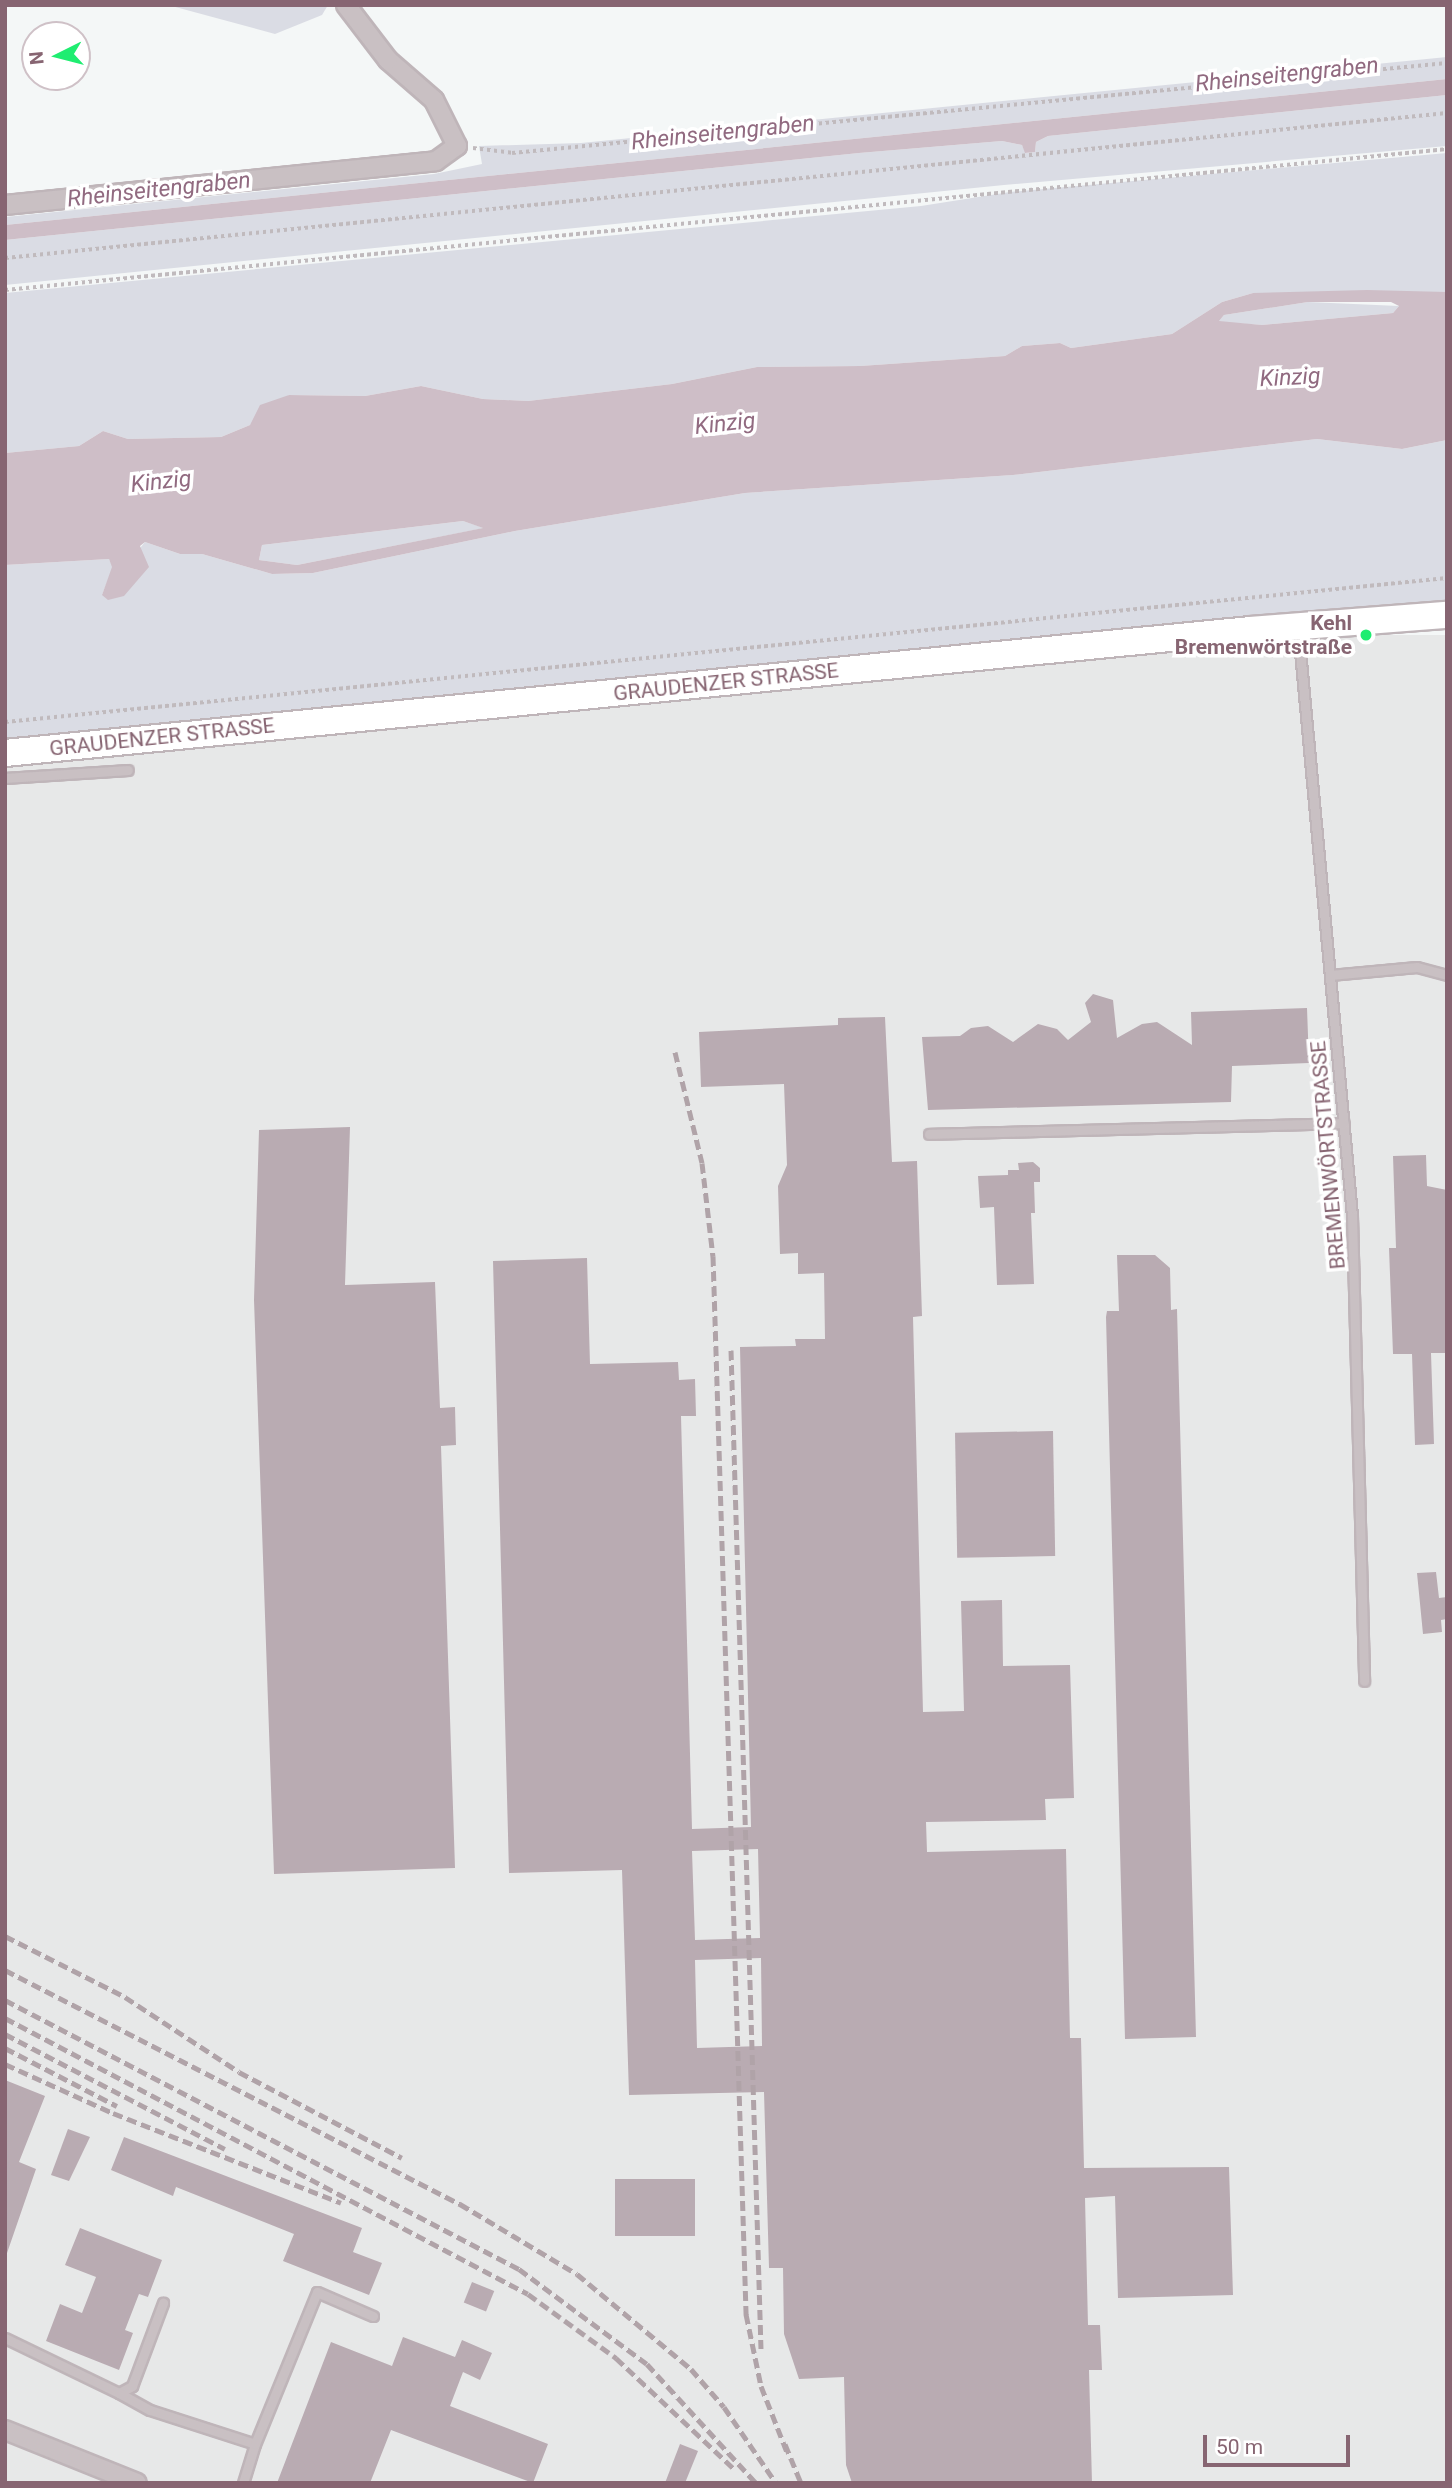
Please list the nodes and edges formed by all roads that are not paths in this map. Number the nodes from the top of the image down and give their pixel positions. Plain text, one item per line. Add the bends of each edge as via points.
1 (346, 5) edge
2 (5, 205) edge
3 (1447, 615) edge
4 (1297, 628) junction
5 (5, 753) edge
6 (128, 770) dead end
7 (5, 778) edge
8 (1330, 975) junction
9 (1447, 975) edge
10 (1344, 1123) junction
11 (929, 1134) dead end
12 (1364, 1681) dead end
13 (163, 2302) dead end
14 (373, 2316) dead end
15 (5, 2338) edge
16 (119, 2393) junction
17 (5, 2430) edge
18 (255, 2444) junction
19 (137, 2483) edge
20 (243, 2483) edge

1 - 2 street via 388,60 434,100 457,146 436,161
3 - 4 street, GRAUDENZER STRASSE
4 - 5 street, GRAUDENZER STRASSE
4 - 8 lane, BREMENWÖRTSTRASSE
6 - 7 lane
8 - 9 lane via 1417,967
8 - 10 lane, BREMENWÖRTSTRASSE
10 - 11 lane
10 - 12 lane, BREMENWÖRTSTRASSE via 1356,1286
13 - 16 lane via 132,2386
14 - 18 lane via 317,2292
15 - 16 lane
16 - 18 lane via 150,2410
17 - 19 street
18 - 20 lane

